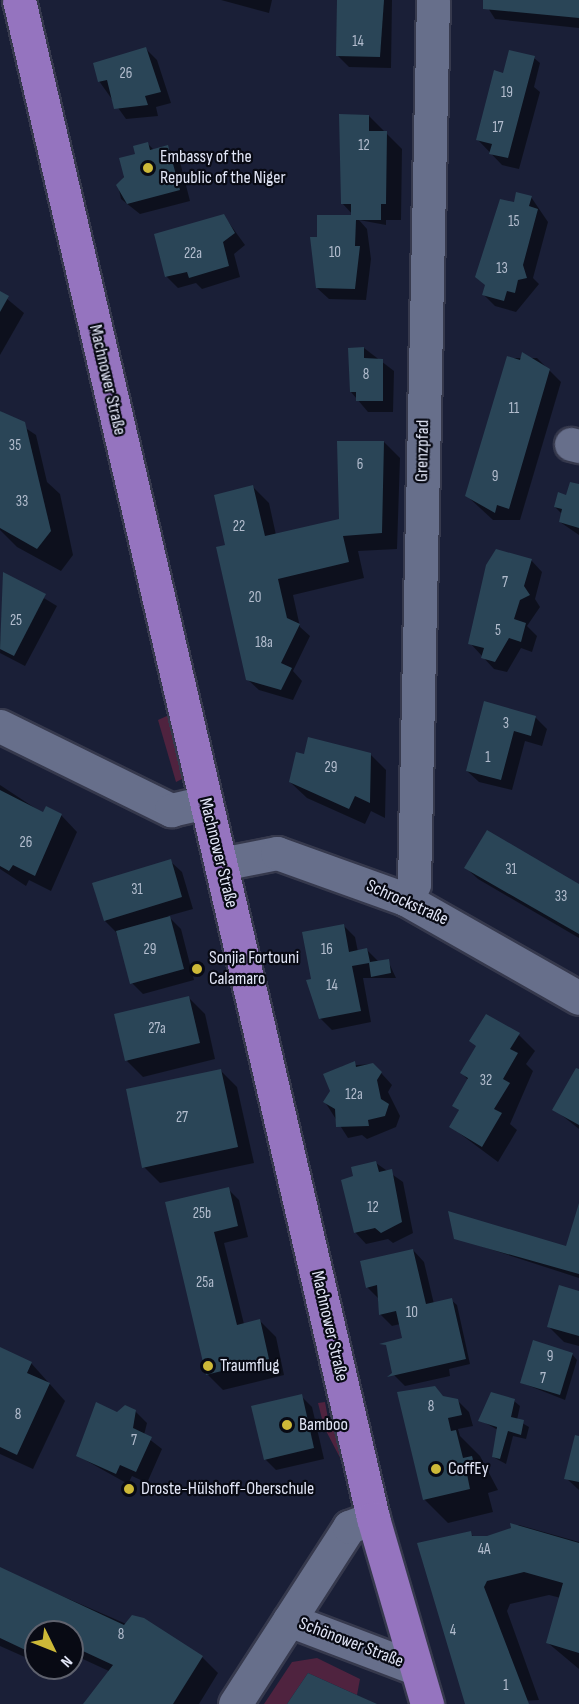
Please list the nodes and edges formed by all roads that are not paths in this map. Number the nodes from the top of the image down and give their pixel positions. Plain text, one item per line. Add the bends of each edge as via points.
1 (19, 0) edge
2 (433, 0) edge
3 (0, 726) edge
4 (205, 802) junction
5 (221, 864) junction
6 (405, 899) junction
7 (579, 998) edge
8 (373, 1518) junction
9 (289, 1620) junction
10 (413, 1667) junction
11 (235, 1704) edge
12 (427, 1704) edge

1 - 4 main road, Machnower Straße
2 - 6 street, Grenzpfad via 414,884
3 - 4 street via 171,810
4 - 5 main road, Machnower Straße
5 - 6 street, Schrockstraße via 277,853
5 - 8 main road, Machnower Straße
6 - 7 street, Schrockstraße
8 - 9 street, Schönower Straße via 350,1527
8 - 10 main road, Machnower Straße
9 - 10 street, Schönower Straße
9 - 11 street, Schönower Straße
10 - 12 main road, Machnower Straße

